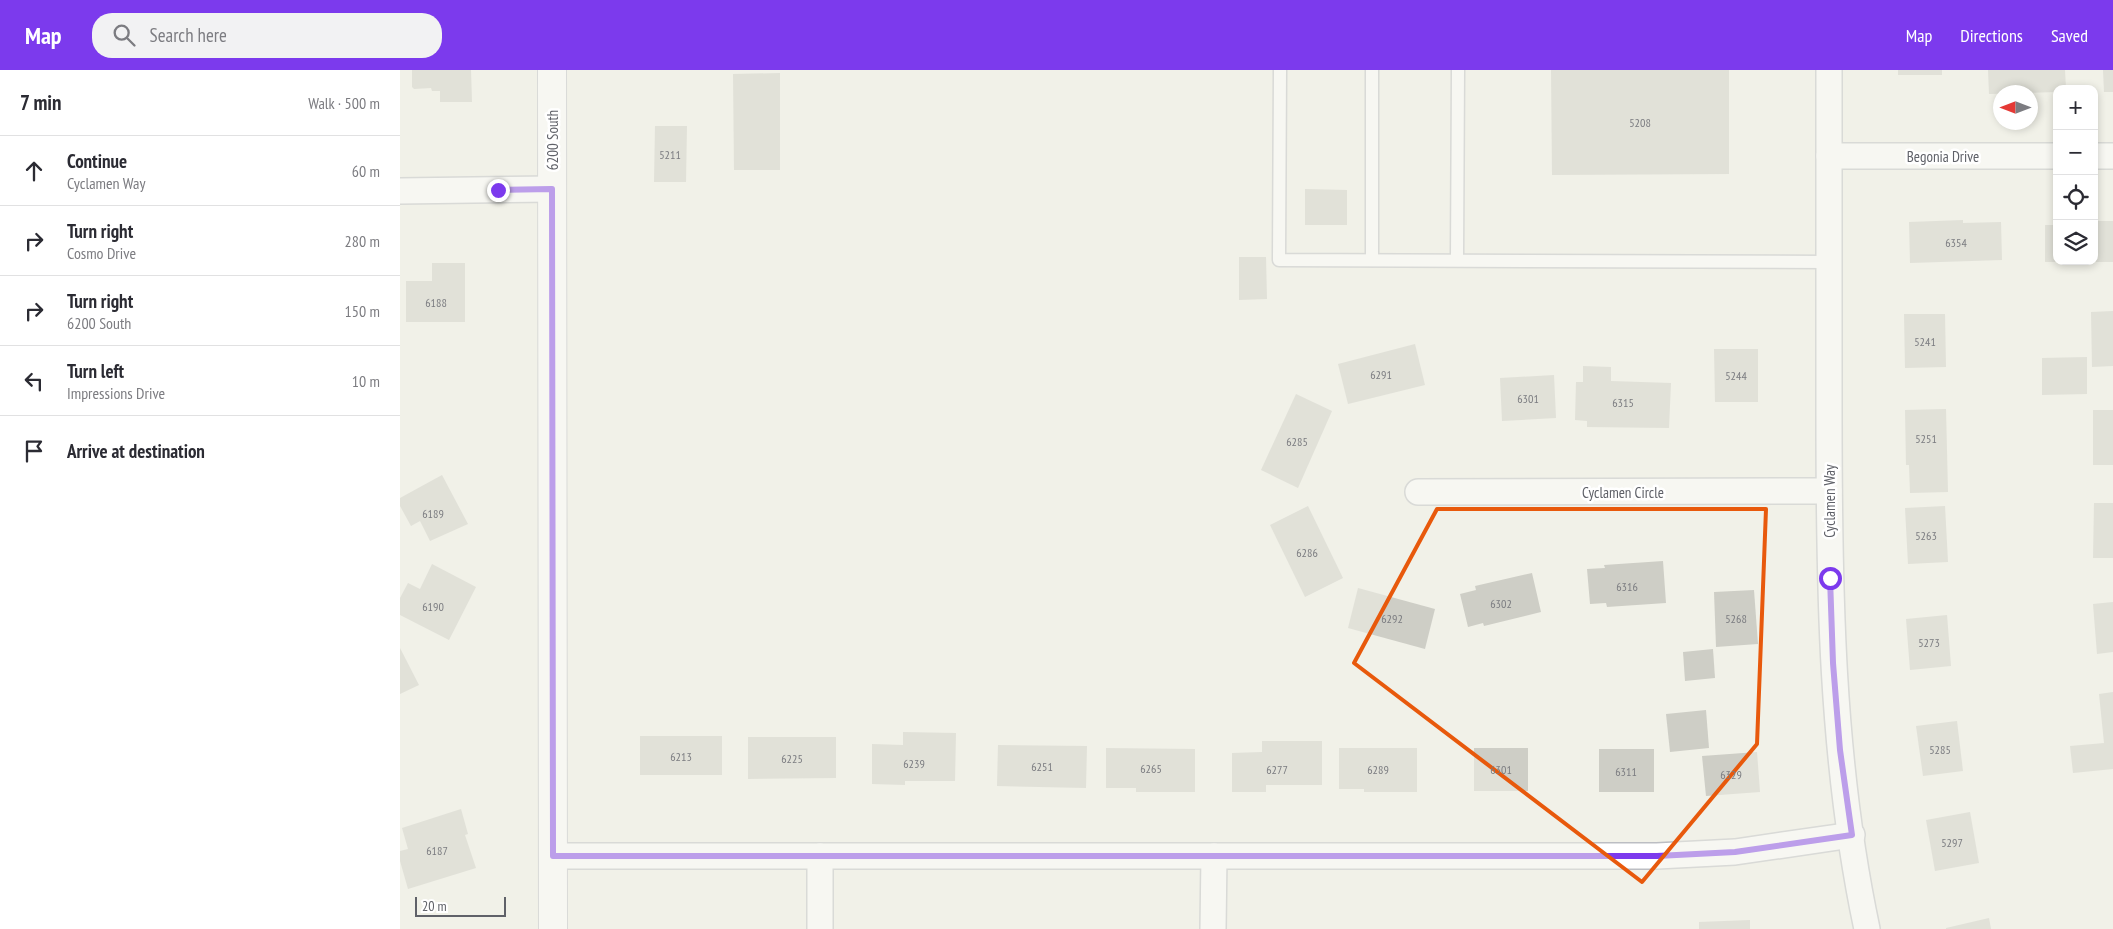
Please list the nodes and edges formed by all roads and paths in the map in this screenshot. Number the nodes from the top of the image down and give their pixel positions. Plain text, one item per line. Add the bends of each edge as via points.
1 (552, 70) edge
2 (1280, 70) edge
3 (1372, 70) edge
4 (1458, 70) edge
5 (1829, 70) edge
6 (1829, 156) junction
7 (2053, 156) edge
8 (2098, 156) edge
9 (2113, 156) edge
10 (552, 189) junction
11 (400, 191) edge
12 (1372, 260) junction
13 (1457, 260) junction
14 (1829, 262) junction
15 (1829, 491) junction
16 (1418, 492) dead end
17 (1852, 835) junction
18 (553, 856) junction
19 (820, 856) junction
20 (1214, 856) junction
21 (553, 929) edge
22 (820, 929) edge
23 (1213, 929) edge
24 (1868, 929) edge

1 - 10 main road, 6200 South
2 - 12 lane via 1279,260
3 - 12 lane
4 - 13 lane
5 - 6 street, Cyclamen Way
6 - 7 street, Begonia Drive
6 - 14 street, Cyclamen Way
8 - 9 street
10 - 11 street
10 - 18 main road, 6200 South
12 - 13 lane
13 - 14 lane
14 - 15 street, Cyclamen Way
15 - 16 street, Cyclamen Circle
15 - 17 street, Cyclamen Way via 1833,663 1840,750
17 - 20 street via 1774,848 1695,855
17 - 24 street, Cyclamen Way
18 - 19 street
18 - 21 main road, 6200 South
19 - 20 street
19 - 22 street
20 - 23 street

